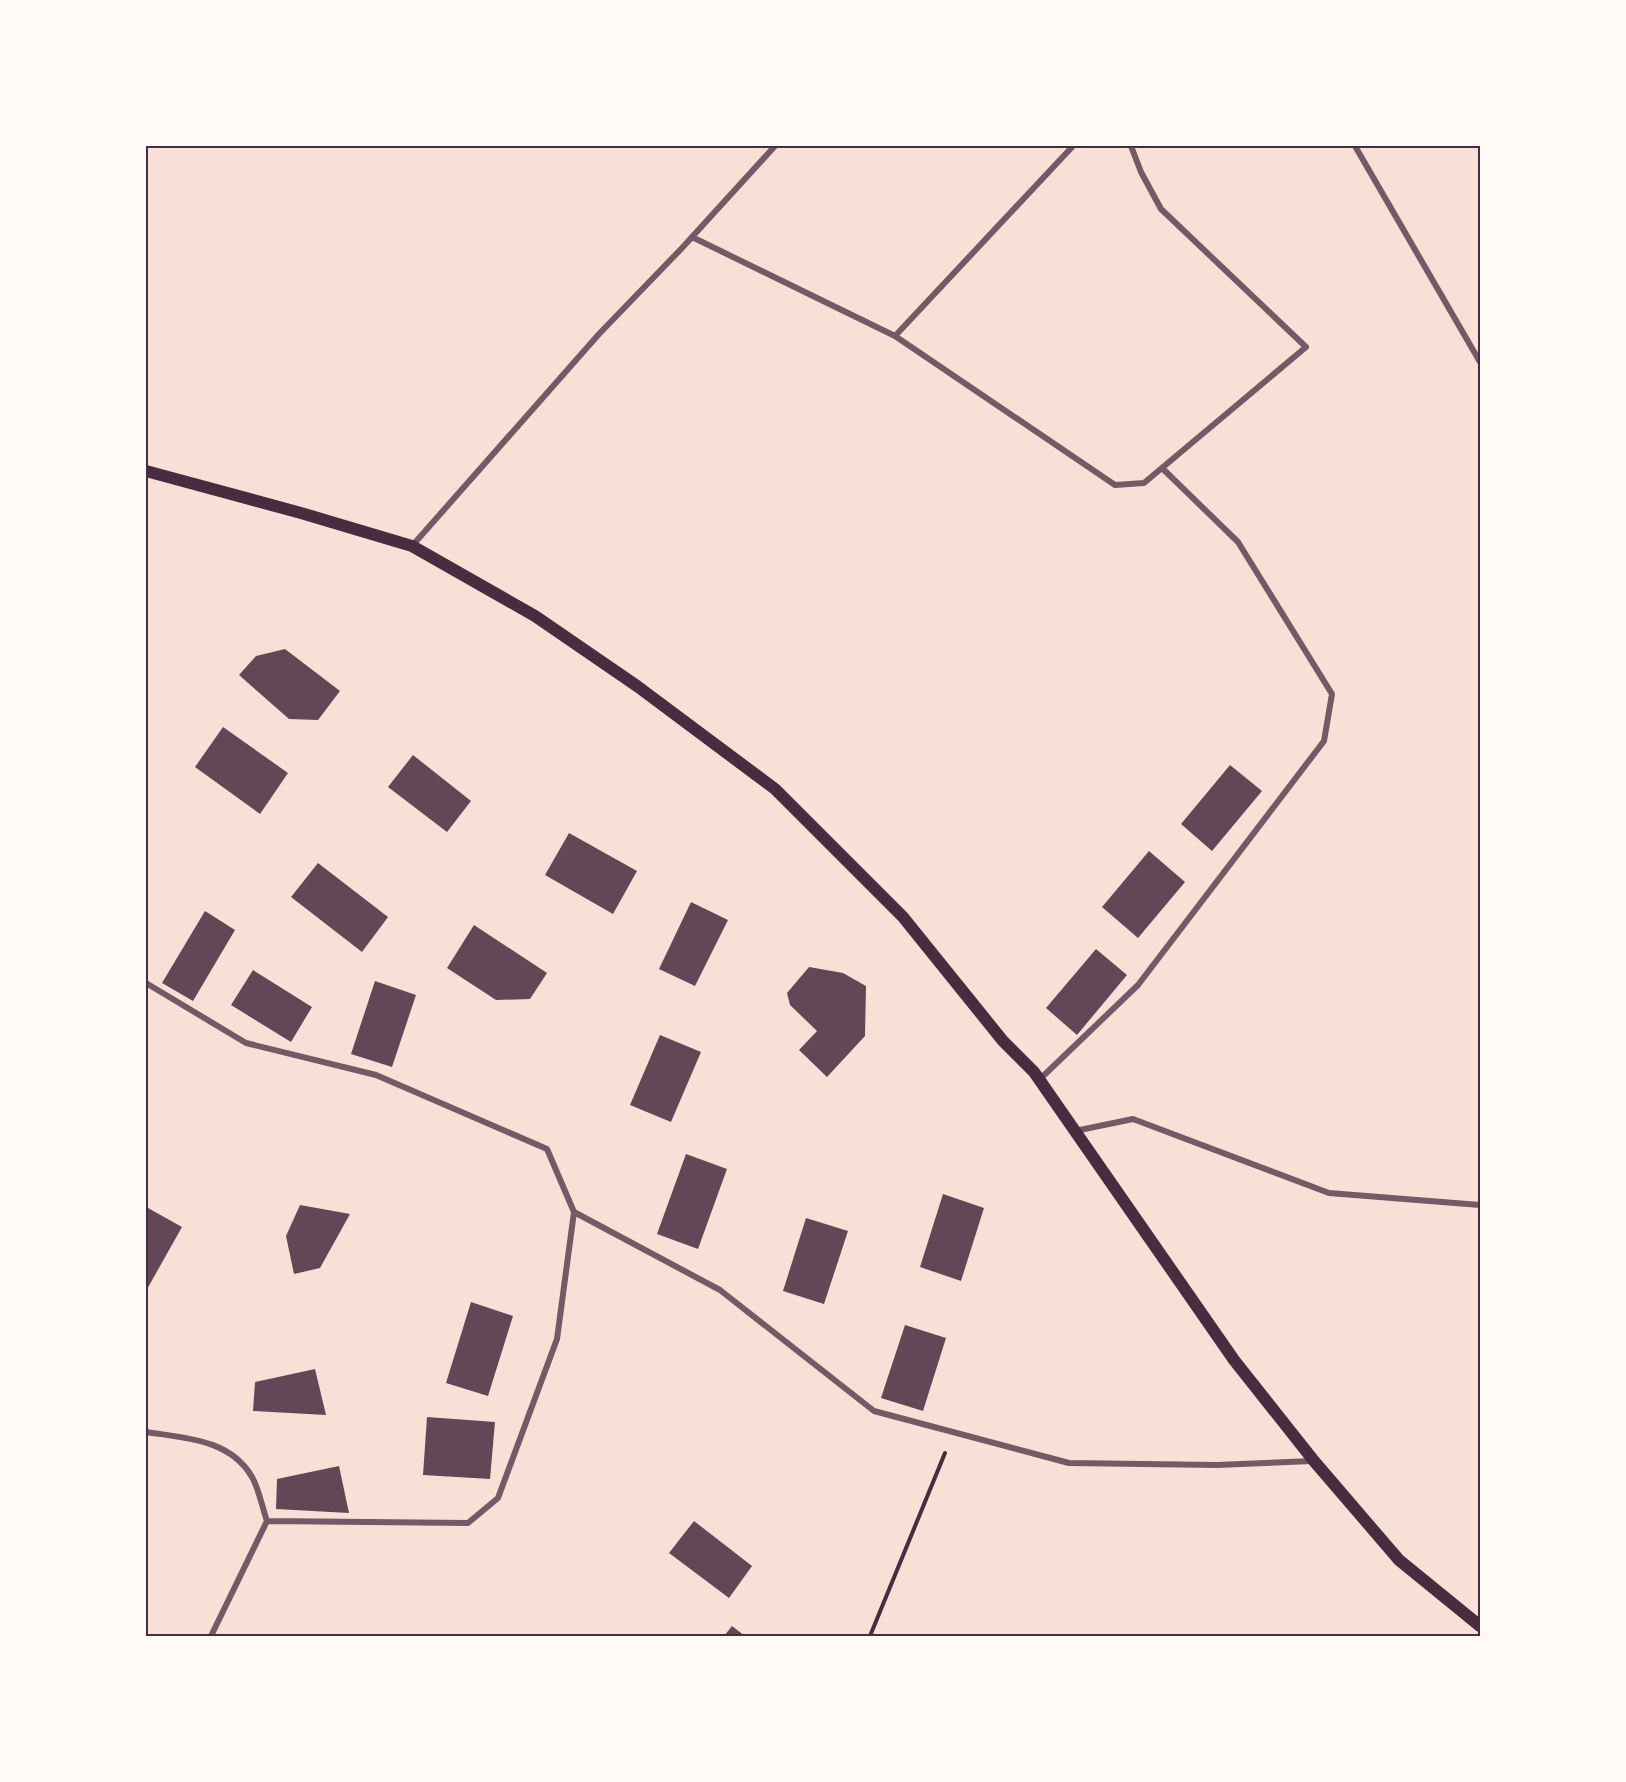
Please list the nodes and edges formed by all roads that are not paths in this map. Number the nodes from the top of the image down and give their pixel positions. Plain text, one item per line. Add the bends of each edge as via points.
1 (775, 146) edge
2 (1073, 146) edge
3 (1131, 146) edge
4 (1355, 146) edge
5 (692, 237) junction
6 (895, 336) junction
7 (1480, 362) edge
8 (1162, 468) junction
9 (146, 471) edge
10 (412, 546) junction
11 (146, 983) edge
12 (1039, 1080) junction
13 (1075, 1131) junction
14 (1480, 1205) edge
15 (574, 1212) junction
16 (146, 1432) edge
17 (1314, 1461) junction
18 (267, 1521) junction
19 (1480, 1626) edge
20 (211, 1636) edge

1 - 5 street
2 - 6 street
3 - 8 street via 1161,209 1306,347
4 - 7 street
5 - 6 street
5 - 10 street via 598,334
6 - 8 street via 1115,485 1143,483
8 - 12 street via 1238,542 1332,694 1324,741 1138,985
9 - 10 main road
10 - 12 main road via 535,616 775,789 903,917
11 - 15 street via 246,1043 376,1075 547,1149
12 - 13 main road
13 - 14 street via 1132,1119 1329,1192
13 - 17 main road via 1234,1360
15 - 17 street via 720,1290 874,1411 1069,1463
15 - 18 street via 557,1339 498,1498 468,1523
16 - 18 street via 196,1440 230,1451 252,1477
17 - 19 main road via 1399,1560
18 - 20 street

